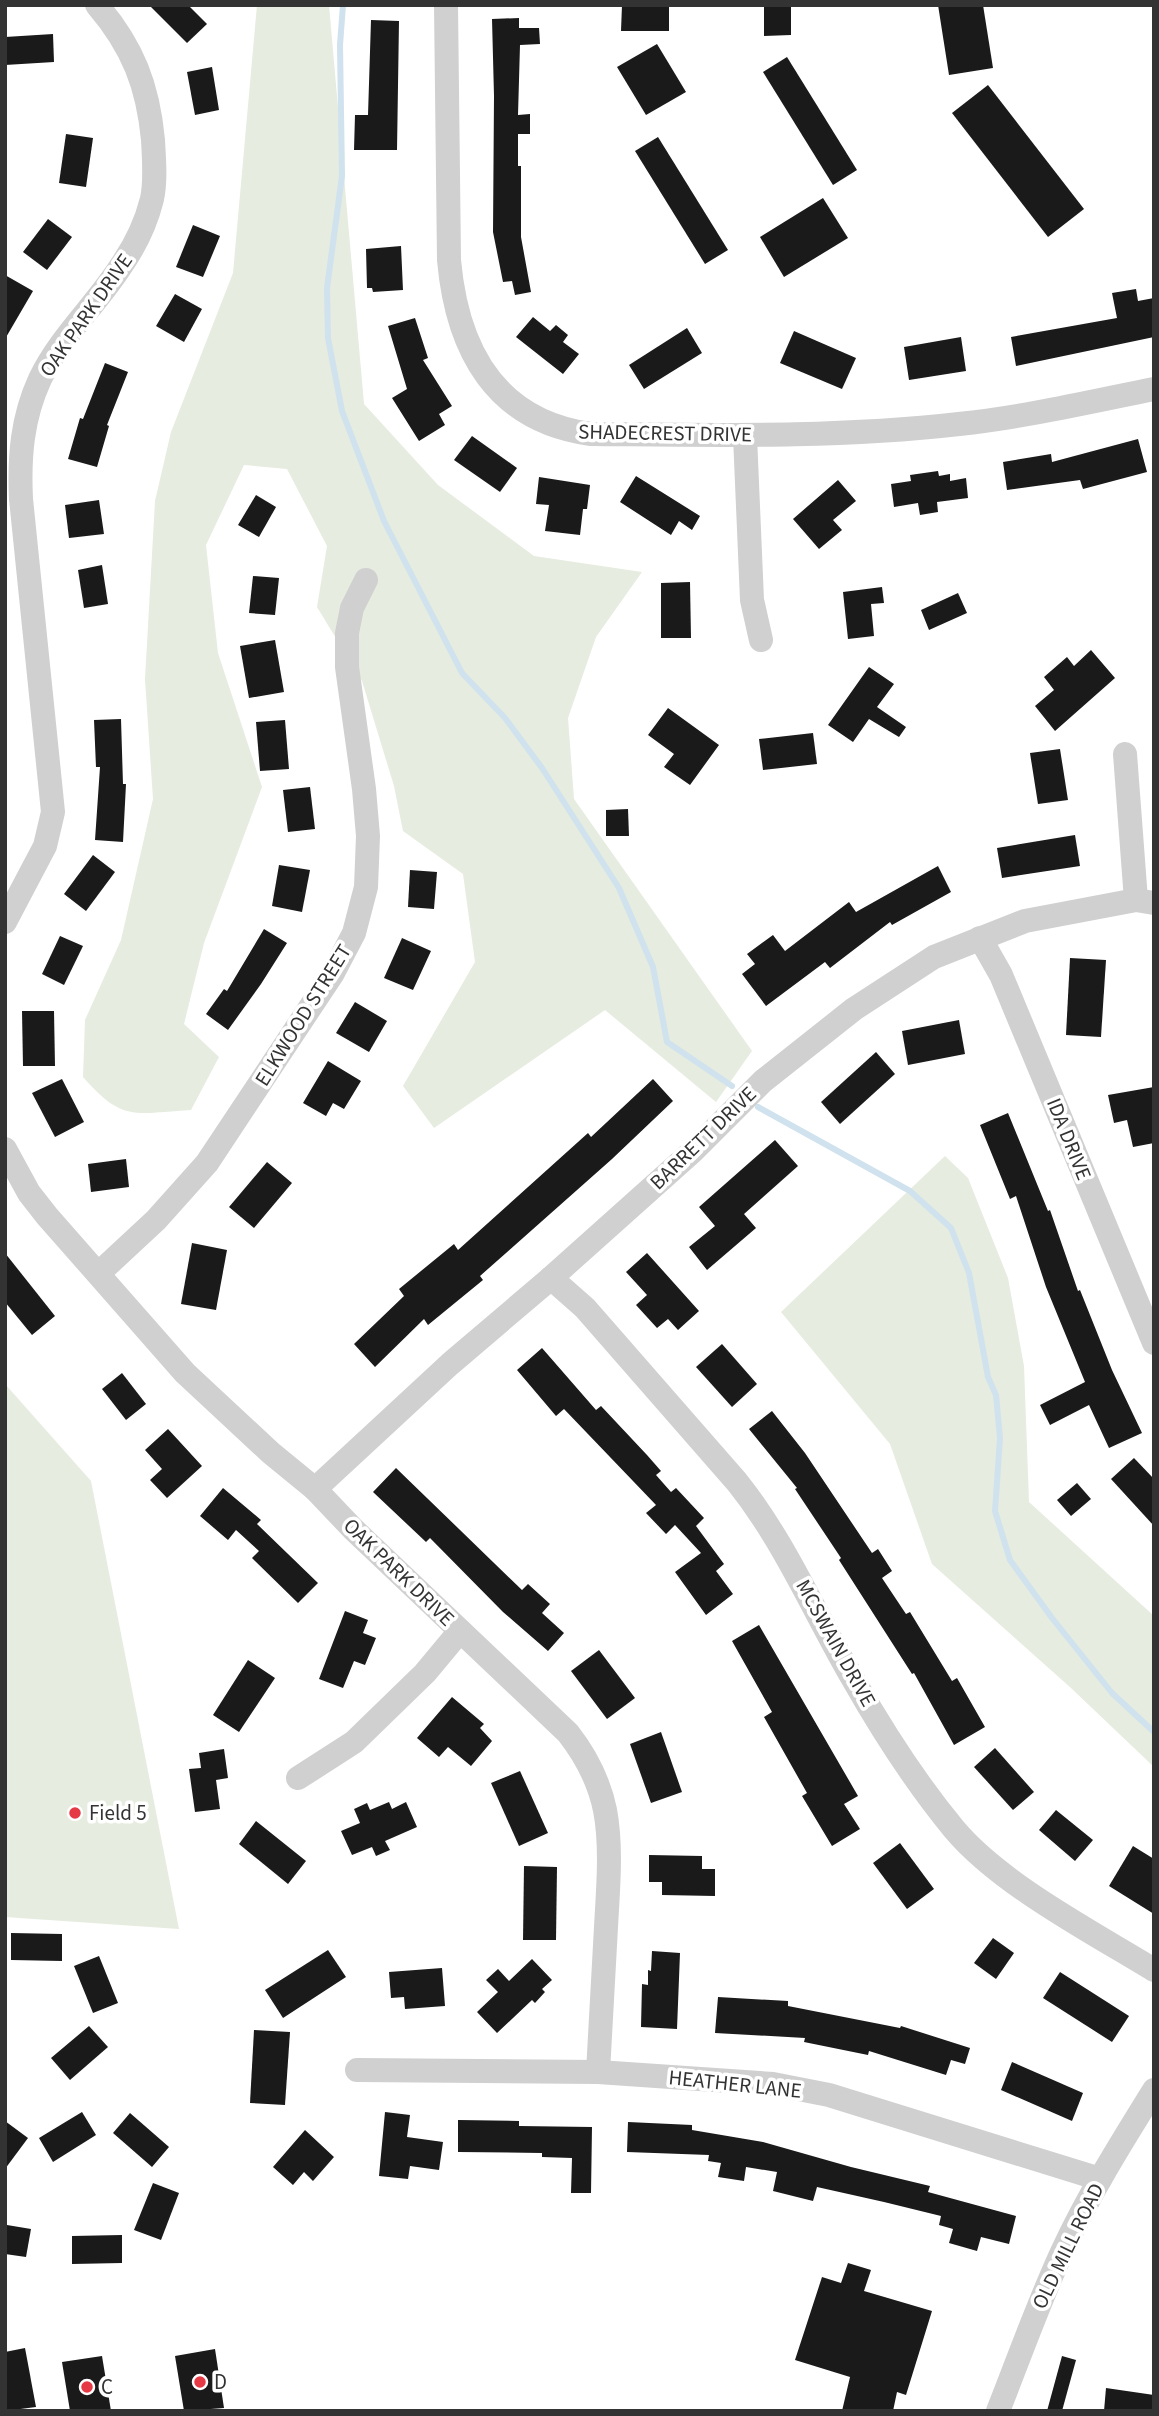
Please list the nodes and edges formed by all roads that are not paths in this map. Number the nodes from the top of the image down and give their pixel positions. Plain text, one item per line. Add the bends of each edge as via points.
1 (97, 5) edge
2 (446, 5) edge
3 (1154, 389) edge
4 (745, 436) junction
5 (366, 580) dead end
6 (761, 640) dead end
7 (1125, 754) dead end
8 (1145, 902) edge
9 (5, 922) edge
10 (980, 938) junction
11 (5, 1149) edge
12 (99, 1273) junction
13 (551, 1278) junction
14 (1154, 1343) edge
15 (315, 1489) junction
16 (460, 1631) junction
17 (298, 1778) dead end
18 (1154, 1970) edge
19 (357, 2070) dead end
20 (598, 2072) junction
21 (1154, 2090) edge
22 (1100, 2179) junction
23 (998, 2411) edge

1 - 9 street, OAK PARK DRIVE via 138,67 151,120 154,182 138,238 40,380 27,412 20,499 53,812 45,846
2 - 4 street, SHADECREST DRIVE via 451,282 464,334 480,367 510,402 533,418 568,431
3 - 4 street, SHADECREST DRIVE via 962,424
4 - 6 street via 751,600
5 - 12 street, ELKWOOD STREET via 352,608 347,633 347,667 368,835 366,887 354,933 334,973 207,1163 156,1220
7 - 8 street
8 - 10 street, BARRETT DRIVE via 1025,921
10 - 13 street, BARRETT DRIVE via 908,972 812,1040
10 - 14 street, IDA DRIVE via 1002,975
11 - 12 street, OAK PARK DRIVE via 29,1193
12 - 15 street, OAK PARK DRIVE via 185,1373
13 - 15 street, BARRETT DRIVE
13 - 18 street, MCSWAIN DRIVE via 584,1308 760,1511 853,1679 954,1829 994,1867 1039,1899
15 - 16 street, OAK PARK DRIVE
16 - 17 street via 425,1673 354,1742
16 - 20 street, OAK PARK DRIVE via 568,1733 589,1763 600,1791 609,1878
19 - 20 street, HEATHER LANE
20 - 22 street, HEATHER LANE via 773,2084 829,2095
21 - 22 street, OLD MILL ROAD
22 - 23 street, OLD MILL ROAD via 1062,2252

